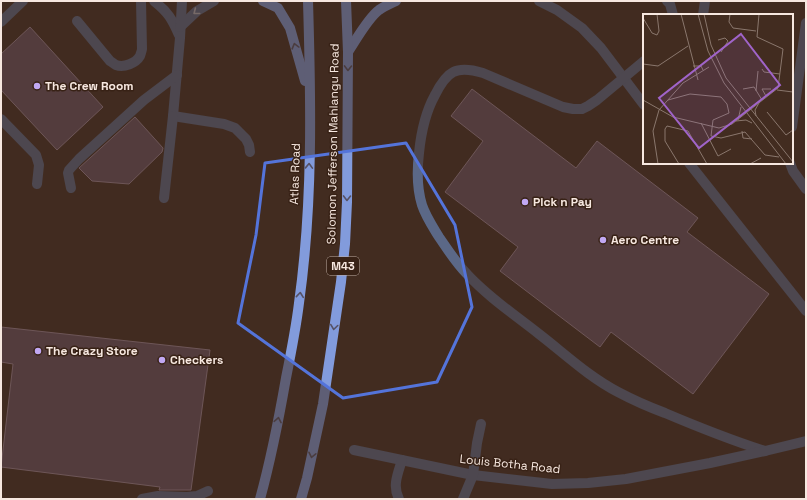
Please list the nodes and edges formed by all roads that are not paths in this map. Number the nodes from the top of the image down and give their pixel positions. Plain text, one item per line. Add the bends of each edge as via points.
1 (23, 1) edge
2 (141, 1) edge
3 (154, 1) edge
4 (182, 1) edge
5 (214, 1) edge
6 (263, 1) edge
7 (308, 1) edge
8 (346, 1) edge
9 (396, 1) edge
10 (539, 1) edge
11 (667, 1) edge
12 (705, 1) edge
13 (673, 14) edge
14 (703, 14) edge
15 (77, 21) dead end
16 (1, 22) edge
17 (806, 23) edge
18 (180, 27) junction
19 (180, 38) junction
20 (348, 52) junction
21 (643, 62) edge
22 (177, 75) junction
23 (623, 78) junction
24 (309, 92) junction
25 (643, 104) edge
26 (173, 116) junction
27 (1, 119) edge
28 (793, 120) edge
29 (250, 152) dead end
30 (690, 164) edge
31 (790, 164) edge
32 (37, 184) dead end
33 (71, 188) dead end
34 (806, 189) edge
35 (164, 198) dead end
36 (806, 311) edge
37 (482, 424) dead end
38 (806, 441) edge
39 (354, 450) dead end
40 (765, 451) junction
41 (402, 460) junction
42 (473, 475) junction
43 (208, 491) dead end
44 (142, 499) edge
45 (260, 499) edge
46 (301, 499) edge
47 (399, 499) edge
48 (463, 499) edge

1 - 16 street
2 - 15 street via 142,49 138,59 129,64 122,66 110,61
3 - 19 street via 167,12
4 - 18 street
5 -> 18 street via 197,11
24 -> 6 main road via 290,28 278,8
7 - 24 main road, Atlas Road
8 - 20 main road, Solomon Jefferson Mahlangu Road / M43
9 - 20 main road via 386,5 370,18
10 - 23 street via 582,28 601,48
11 - 13 street
12 - 14 street
17 - 28 street
18 - 19 street
19 - 22 street
20 -> 46 main road, Solomon Jefferson Mahlangu Road / M43 via 345,244 323,404 308,478
21 - 23 street
22 - 26 street
22 - 33 street via 144,100 69,170
23 - 25 street
23 - 40 street via 588,106 573,109 471,69 452,72 444,79 430,104 421,134 418,165 420,193 425,213 454,259 482,289 596,378 635,400 710,432
45 -> 24 main road, Atlas Road via 277,429 299,303 306,234 310,140
26 - 29 street via 235,128 246,138
26 - 35 street
27 - 32 street via 36,155 39,165
30 - 36 street
31 - 34 street
37 - 42 street via 476,443
38 - 40 street, Louis Botha Road
39 - 41 street, Louis Botha Road
40 - 42 street, Louis Botha Road via 626,479 588,483 552,484
41 - 42 street, Louis Botha Road
41 - 47 street via 395,484
42 - 48 street
43 - 44 street via 197,496 158,496

